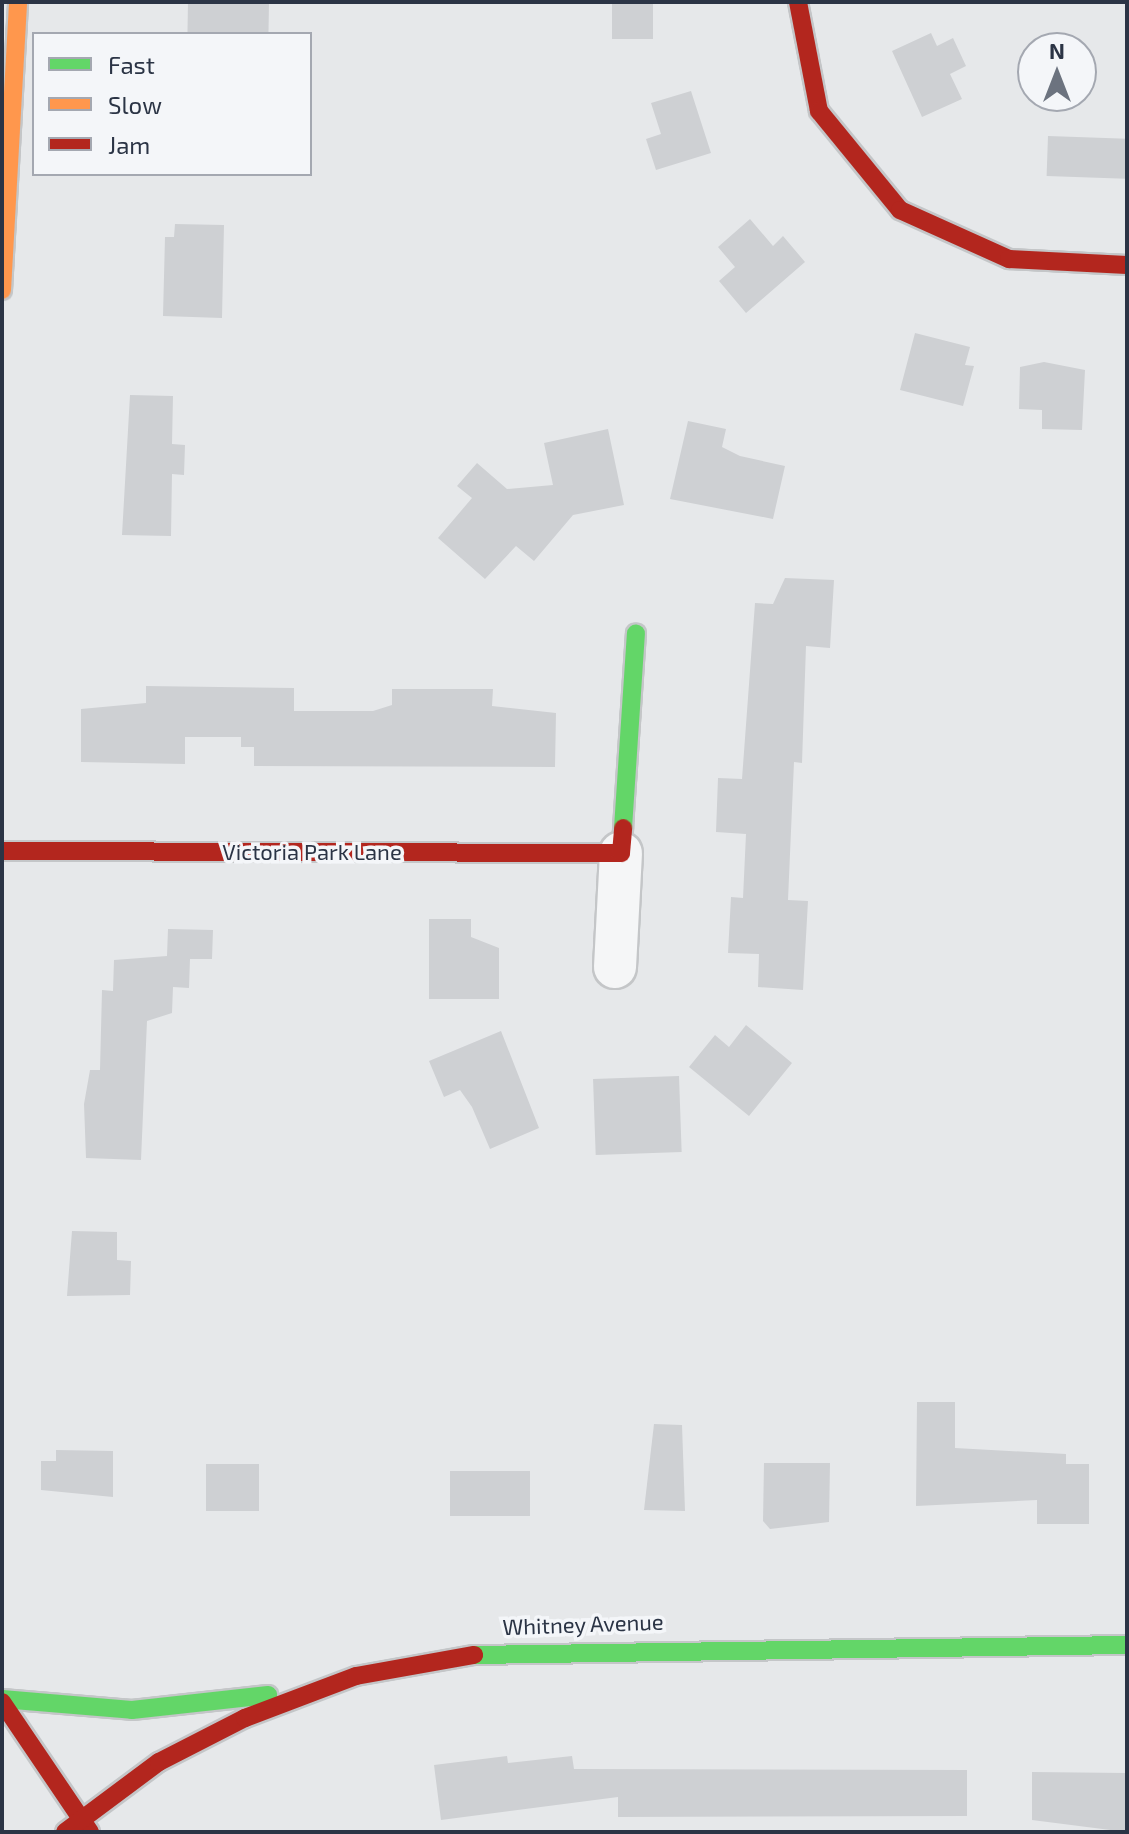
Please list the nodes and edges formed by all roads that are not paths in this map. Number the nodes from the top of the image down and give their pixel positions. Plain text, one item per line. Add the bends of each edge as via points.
1 (18, 2) edge
2 (798, 2) edge
3 (1127, 265) edge
4 (2, 290) edge
5 (636, 633) dead end
6 (2, 851) edge
7 (621, 853) junction
8 (615, 967) dead end
9 (1127, 1645) edge
10 (318, 1690) junction
11 (2, 1700) edge
12 (85, 1825) edge
13 (65, 1832) edge

1 - 4 street
2 - 3 street via 819,111 900,210 1009,259
5 - 7 street
6 - 7 street, Victoria Park Lane
7 - 8 street
9 - 10 street, Whitney Avenue via 505,1649
10 - 11 street via 132,1710
10 - 12 street, Whitney Avenue via 159,1762
11 - 12 street
12 - 13 street, Whitney Avenue

